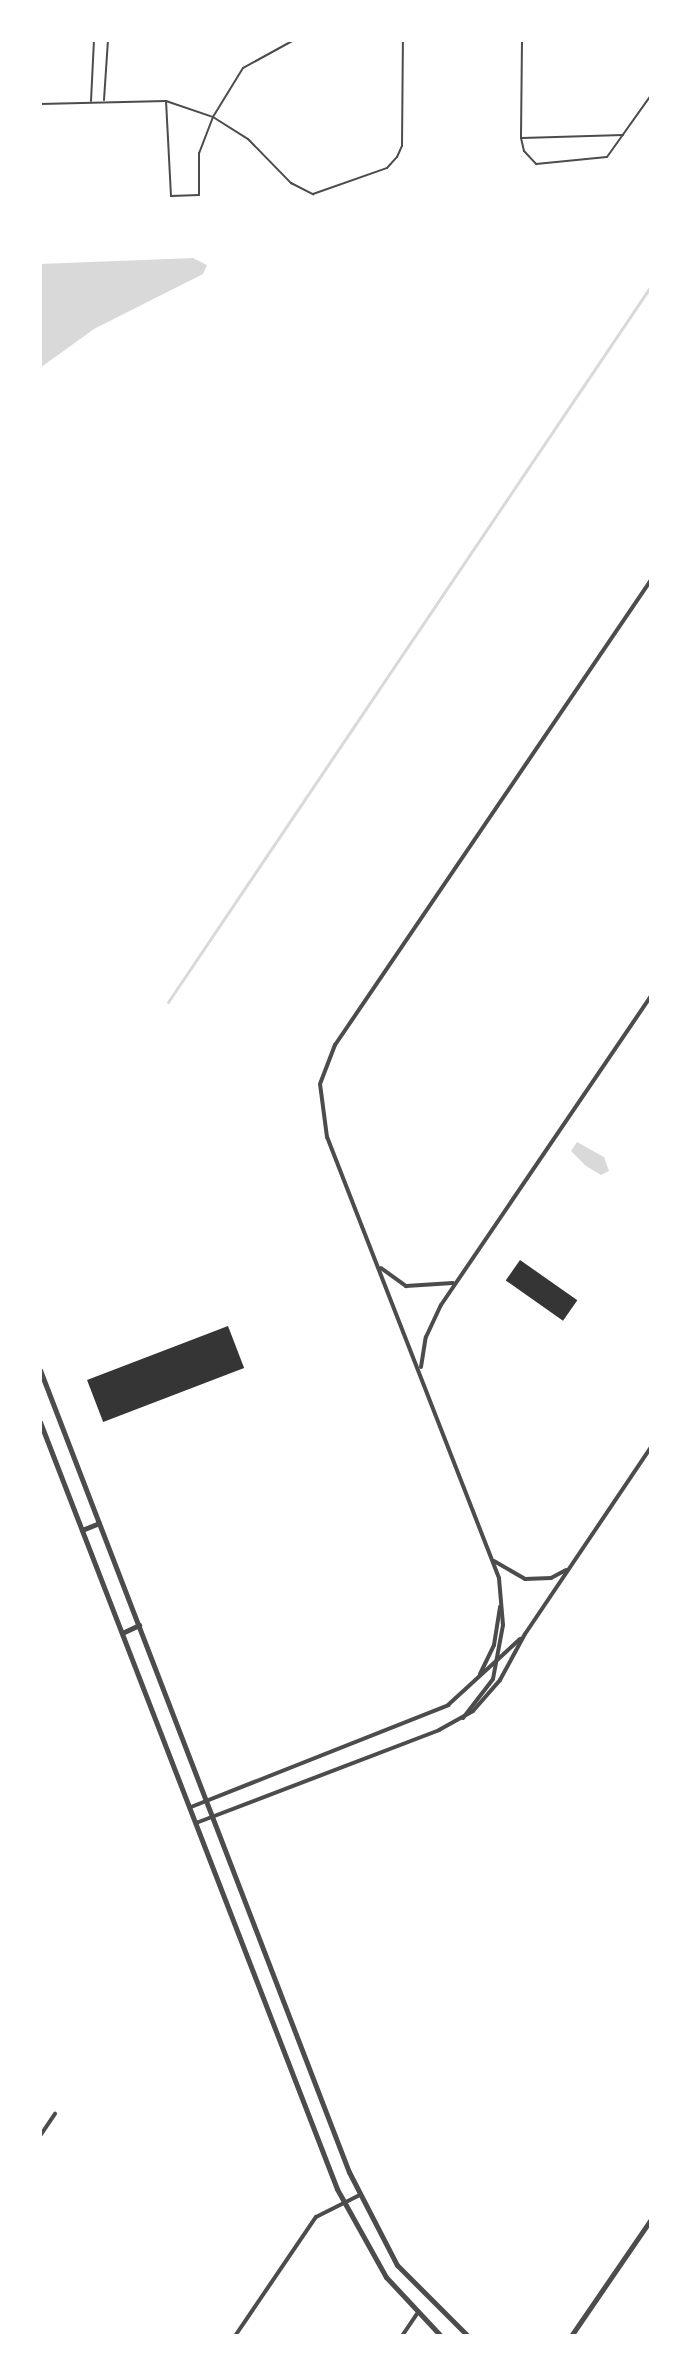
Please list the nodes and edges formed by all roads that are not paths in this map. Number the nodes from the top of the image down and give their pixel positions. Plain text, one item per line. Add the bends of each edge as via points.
1 (94, 40) edge
2 (108, 40) edge
3 (294, 40) edge
4 (403, 40) edge
5 (522, 40) edge
6 (651, 95) edge
7 (91, 101) junction
8 (104, 101) junction
9 (166, 101) junction
10 (40, 104) edge
11 (213, 117) junction
12 (624, 136) junction
13 (521, 138) junction
14 (651, 580) edge
15 (651, 996) edge
16 (379, 1267) junction
17 (456, 1283) junction
18 (420, 1370) junction
19 (41, 1373) edge
20 (40, 1422) edge
21 (651, 1447) edge
22 (99, 1523) junction
23 (82, 1530) junction
24 (493, 1559) junction
25 (569, 1568) junction
26 (502, 1596) junction
27 (139, 1625) junction
28 (122, 1633) junction
29 (525, 1634) junction
30 (498, 1659) junction
31 (478, 1679) junction
32 (463, 1718) junction
33 (207, 1801) junction
34 (191, 1807) junction
35 (214, 1817) junction
36 (196, 1823) junction
37 (55, 2114) dead end
38 (40, 2136) edge
39 (360, 2195) junction
40 (343, 2200) junction
41 (651, 2219) edge
42 (417, 2314) junction
43 (235, 2336) edge
44 (402, 2336) edge
45 (441, 2336) edge
46 (468, 2336) edge
47 (571, 2336) edge

1 - 7 lane
2 - 8 lane
3 - 11 lane via 243,68
4 - 11 lane via 400,152 387,168 328,193 297,188 248,139
5 - 13 lane
6 - 12 lane
7 - 8 lane
7 - 10 lane
8 - 9 lane
9 - 11 lane
9 - 11 lane via 171,196 199,195 199,153
12 - 13 lane via 608,132
12 - 13 lane via 605,159 542,165 528,156
14 - 16 street via 335,1045 320,1084 322,1117
15 - 17 street
16 - 17 street via 406,1286
16 - 18 street
17 - 18 street via 432,1321
18 - 24 street
19 - 22 street
20 - 23 street
21 - 25 street
22 - 23 street
22 - 27 street
23 - 28 street
24 - 25 street via 525,1579 551,1578
24 - 26 street
25 - 29 street
26 - 30 street
26 - 31 street via 494,1645
27 - 28 street
27 - 33 street
28 - 34 street
29 - 30 street
29 - 32 street via 494,1688
30 - 31 street
30 - 32 street via 489,1687
31 - 33 street via 462,1697 427,1716
32 - 35 street
33 - 34 street
33 - 35 street
34 - 36 street
35 - 36 street
35 - 39 street
36 - 40 street
37 - 38 street
39 - 40 street
39 - 46 street via 397,2265
40 - 42 street via 386,2277
40 - 43 street via 316,2217
41 - 47 street
42 - 44 street
42 - 45 street

